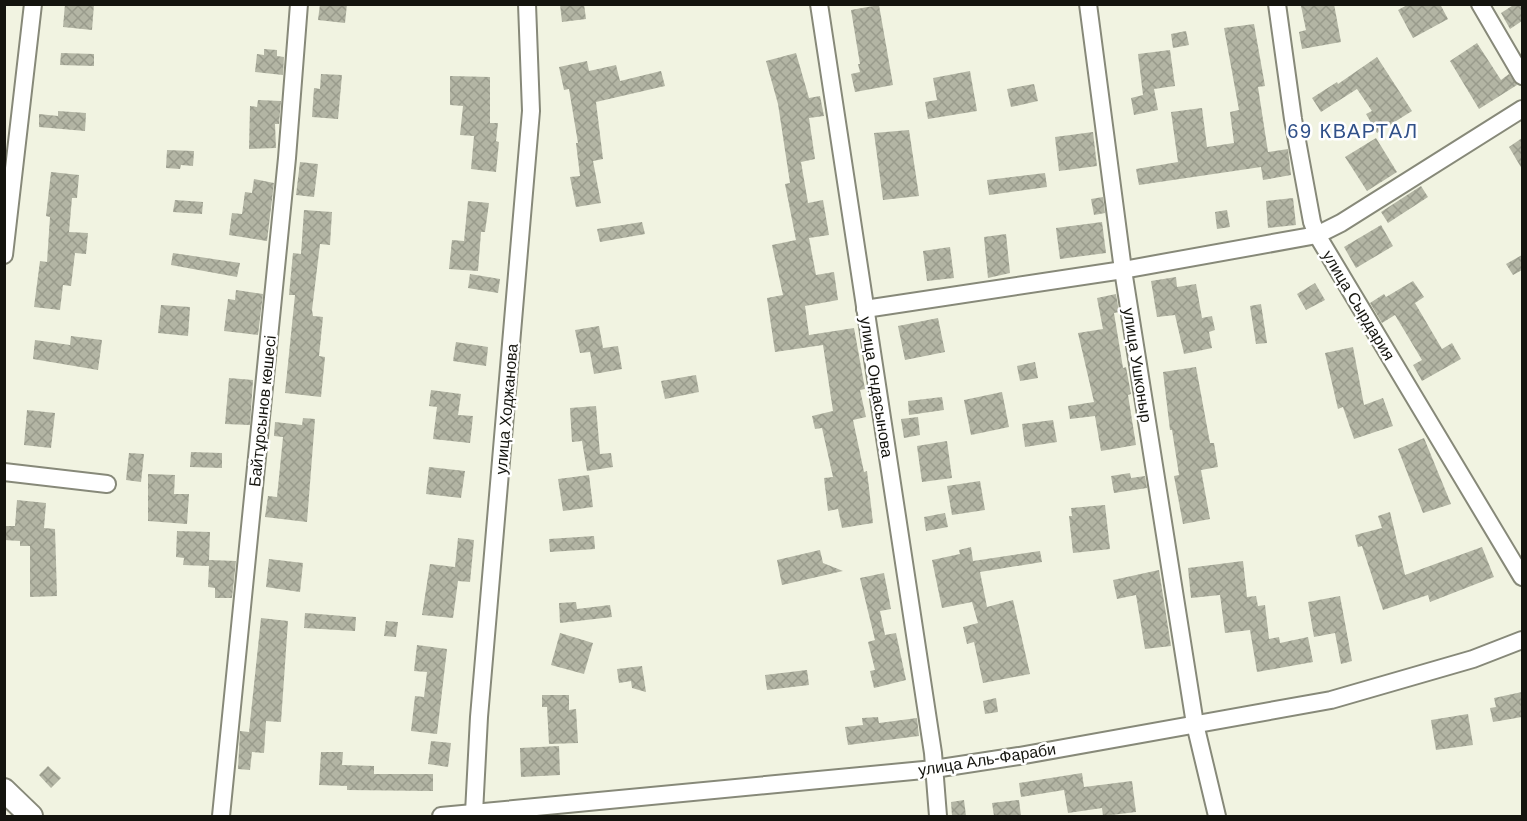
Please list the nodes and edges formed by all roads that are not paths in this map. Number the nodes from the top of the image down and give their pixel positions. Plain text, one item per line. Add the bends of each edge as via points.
1 (33, 4) edge
2 (299, 4) edge
3 (527, 4) edge
4 (819, 4) edge
5 (1088, 4) edge
6 (1277, 4) edge
7 (1480, 4) edge
8 (1522, 76) edge
9 (1522, 109) edge
10 (1317, 235) junction
11 (4, 255) edge
12 (1123, 270) junction
13 (865, 309) junction
14 (4, 472) edge
15 (106, 484) dead end
16 (1522, 577) edge
17 (1522, 640) edge
18 (1195, 724) junction
19 (934, 769) junction
20 (4, 790) edge
21 (484, 814) edge
22 (31, 816) edge
23 (221, 816) edge
24 (441, 816) edge
25 (938, 816) edge
26 (1217, 816) edge

1 - 11 street
2 - 23 street, Байтұрсынов көшесі
3 - 21 street, улица Ходжанова via 531,111 480,705
4 - 13 street, улица Ондасынова
5 - 12 street, улица Ушконыр
6 - 10 street, улица Сырдария via 1293,119
7 - 8 street
9 - 10 street
10 - 12 street
10 - 16 street, улица Сырдария
12 - 13 street
12 - 18 street, улица Ушконыр
13 - 19 street, улица Ондасынова
14 - 15 street
17 - 18 street, улица Аль-Фараби via 1473,659 1331,700
18 - 19 street, улица Аль-Фараби
18 - 26 street, улица Ушконыр
19 - 21 street, улица Аль-Фараби
19 - 25 street, улица Ондасынова
20 - 22 main road
21 - 24 street, улица Аль-Фараби

